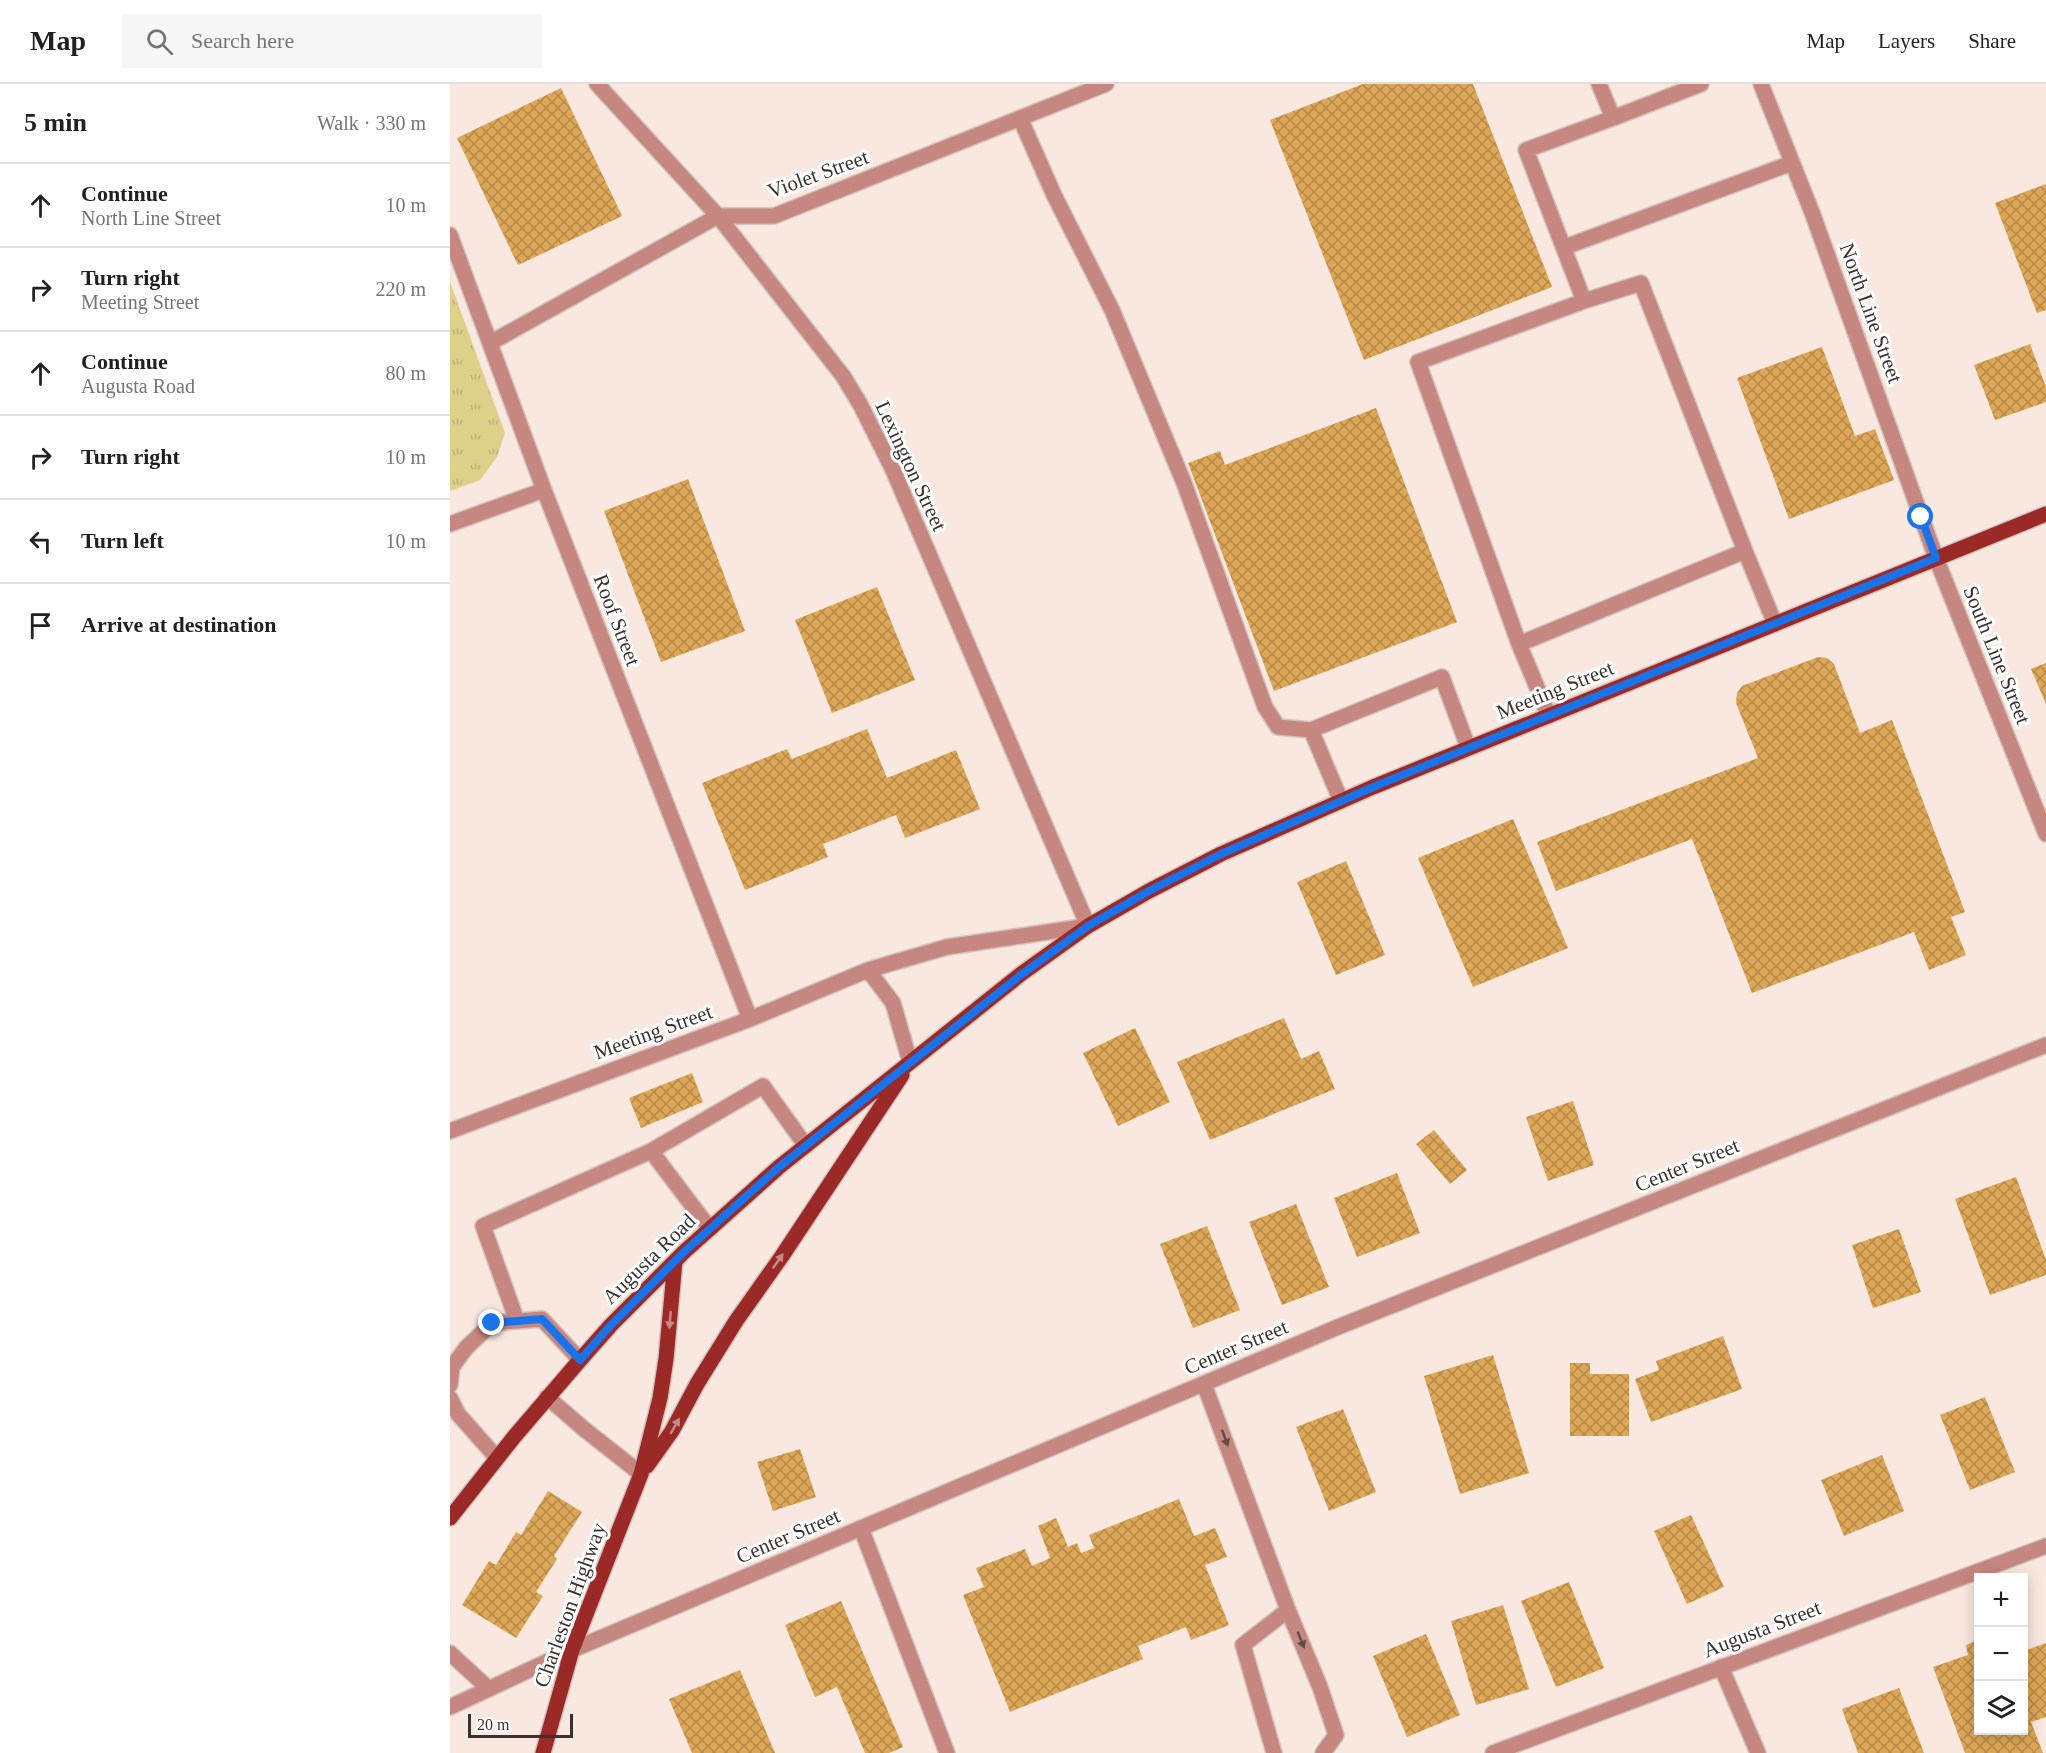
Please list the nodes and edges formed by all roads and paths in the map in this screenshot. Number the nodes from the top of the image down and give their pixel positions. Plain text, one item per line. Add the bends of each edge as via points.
1 (597, 84) edge
2 (1106, 84) edge
3 (1599, 84) edge
4 (1701, 84) edge
5 (1761, 84) edge
6 (1613, 117) junction
7 (1020, 118) junction
8 (1792, 163) junction
9 (718, 216) junction
10 (450, 235) edge
11 (1565, 247) junction
12 (1584, 301) junction
13 (490, 343) junction
14 (544, 490) junction
15 (2046, 514) edge
16 (450, 524) edge
17 (1745, 551) junction
18 (1936, 558) junction
19 (1775, 624) junction
20 (1519, 644) junction
21 (1549, 716) junction
22 (1311, 730) junction
23 (1468, 747) junction
24 (1341, 801) junction
25 (2046, 834) edge
26 (1088, 926) junction
27 (868, 970) junction
28 (750, 1019) junction
29 (2046, 1045) edge
30 (910, 1062) junction
31 (450, 1131) edge
32 (806, 1146) junction
33 (651, 1151) junction
34 (710, 1229) junction
35 (675, 1262) junction
36 (517, 1321) junction
37 (580, 1360) junction
38 (1204, 1384) junction
39 (450, 1385) edge
40 (548, 1397) junction
41 (450, 1398) edge
42 (497, 1458) junction
43 (642, 1474) junction
44 (450, 1518) edge
45 (861, 1528) junction
46 (2046, 1546) edge
47 (1288, 1610) junction
48 (572, 1650) junction
49 (450, 1653) edge
50 (1721, 1667) junction
51 (489, 1689) junction
52 (450, 1707) edge
53 (543, 1753) edge
54 (947, 1753) edge
55 (1274, 1753) edge
56 (1323, 1753) edge
57 (1493, 1753) edge
58 (1758, 1753) edge

1 - 9 street, Lexington Street
2 - 7 street, Violet Street
3 - 6 street
4 - 6 street
5 - 8 street, North Line Street
6 - 11 street via 1526,150
7 - 9 street, Violet Street via 774,216
7 - 22 street via 1112,310 1180,472 1264,707 1278,728
8 - 11 street
8 - 18 street, North Line Street
9 - 13 street, Violet Street
9 - 26 street, Lexington Street via 860,404 893,470
10 - 13 street, Roof Street
11 - 12 street
12 - 17 street via 1641,283
12 - 20 street via 1418,362
13 - 14 street, Roof Street
14 - 16 street
14 - 28 street, Roof Street
15 - 18 main road, Meeting Street
17 - 19 street
17 - 20 street
18 - 19 main road, Meeting Street
18 - 25 street, South Line Street
19 - 21 main road, Meeting Street
20 - 21 street
21 - 23 main road, Meeting Street
22 - 23 street via 1442,677
22 - 24 street
23 - 24 main road, Meeting Street
24 - 26 main road, Meeting Street via 1221,854
26 - 27 street, Meeting Street via 947,947
26 - 30 main road, Meeting Street
27 - 28 street, Meeting Street
27 - 30 street via 893,1003
28 - 31 street, Meeting Street
29 - 38 street, Center Street
30 - 32 main road, Augusta Road
43 -> 30 main road via 672,1431 735,1320
32 - 33 street via 763,1086
32 - 34 main road, Augusta Road
33 - 34 street
33 - 36 street via 483,1226
34 - 35 main road, Augusta Road
35 - 37 main road, Augusta Road
35 -> 43 main road via 660,1398
36 - 37 street via 542,1319
36 - 39 street via 492,1323 452,1367
37 - 40 main road, Augusta Road
38 - 45 street, Center Street
38 -> 47 street
40 - 42 main road, Augusta Road
40 - 43 street
41 - 42 street via 458,1414
42 - 44 main road, Augusta Road
43 - 48 main road, Charleston Highway
45 - 48 street, Center Street
45 - 54 street
46 - 50 street, Augusta Street
47 - 55 street via 1243,1645
47 -> 56 street via 1336,1735
48 - 51 street, Center Street
48 - 53 main road, Charleston Highway
49 - 51 street
50 - 57 street, Augusta Street
50 - 58 street
51 - 52 street, Center Street

